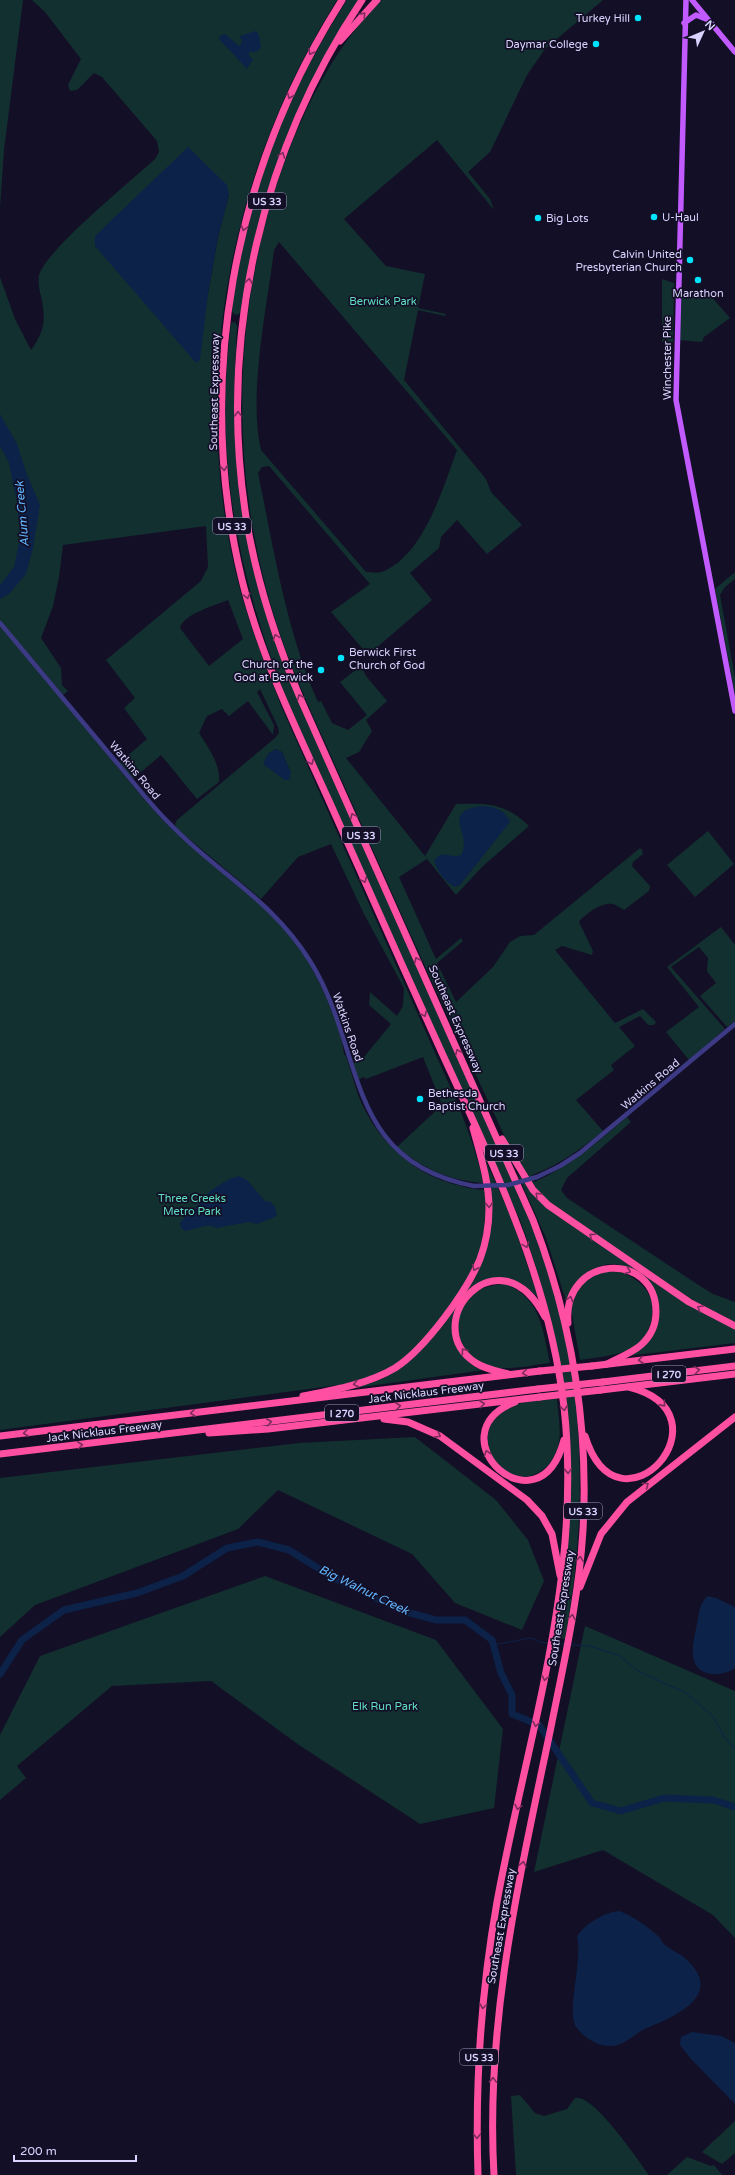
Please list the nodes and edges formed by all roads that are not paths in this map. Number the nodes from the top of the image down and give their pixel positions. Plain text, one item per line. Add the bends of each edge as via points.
1 (342, 0) edge
2 (362, 0) edge
3 (377, 0) edge
4 (686, 0) edge
5 (692, 0) edge
6 (711, 22) junction
7 (684, 23) junction
8 (330, 51) junction
9 (735, 52) edge
10 (0, 623) edge
11 (735, 711) edge
12 (735, 1024) edge
13 (474, 1087) junction
14 (470, 1112) junction
15 (735, 1326) edge
16 (550, 1328) junction
17 (570, 1347) junction
18 (735, 1349) edge
19 (607, 1364) junction
20 (735, 1366) edge
21 (735, 1374) edge
22 (510, 1375) junction
23 (630, 1387) junction
24 (539, 1393) junction
25 (529, 1398) junction
26 (232, 1409) junction
27 (735, 1417) edge
28 (346, 1420) junction
29 (581, 1424) junction
30 (566, 1432) junction
31 (0, 1436) edge
32 (147, 1437) junction
33 (0, 1454) edge
34 (560, 1592) junction
35 (576, 1598) junction
36 (478, 2175) edge
37 (494, 2175) edge

1 -> 14 highway, Southeast Expressway / US 33 via 308,58 283,112 255,188 239,245 224,348 224,465 242,578 267,659 291,718
2 - 8 highway, Southeast Expressway / US 33
8 -> 3 highway
4 - 7 main road, Winchester Pike
5 - 6 main road
6 - 7 main road via 696,15
6 - 9 main road
7 - 11 main road, Winchester Pike via 676,400
13 -> 8 highway, Southeast Expressway / US 33 via 290,674 263,596 246,518 241,482 238,408 240,350 249,276 277,170 303,106
10 - 12 street, Watkins Road, bridge via 170,825 264,905 296,940 325,989 364,1102 388,1141 408,1159 429,1172 474,1186 508,1185 537,1178 580,1153
15 -> 13 highway via 689,1302 548,1205 533,1190 509,1152
13 - 17 highway, Southeast Expressway / US 33 via 542,1242 558,1293
14 -> 16 highway, Southeast Expressway / US 33 via 532,1260
14 -> 26 highway via 486,1182 489,1207 487,1231 475,1270 430,1336 404,1362 368,1381
22 -> 16 highway via 476,1363 458,1343 456,1318 466,1296 489,1282 504,1281 519,1285 536,1300
16 -> 30 highway, Southeast Expressway / US 33 via 560,1379
17 -> 19 highway via 568,1305 577,1285 590,1273 600,1269 617,1268 629,1271 640,1278 651,1291 656,1308 655,1324 648,1338 638,1348
17 - 29 highway, Southeast Expressway / US 33
18 -> 19 highway, Jack Nicklaus Freeway / I 270
19 -> 22 highway, Jack Nicklaus Freeway / I 270, bridge
24 -> 20 highway, Jack Nicklaus Freeway / I 270, bridge via 603,1382
21 - 23 highway
22 - 26 highway, Jack Nicklaus Freeway / I 270
23 - 24 highway, bridge
23 -> 29 highway via 657,1398 667,1408 673,1421 674,1444 668,1458 657,1468 647,1475 628,1478 605,1470 592,1455
24 - 25 highway
32 -> 24 highway, Jack Nicklaus Freeway / I 270
28 -> 25 highway
30 -> 25 highway via 556,1461 550,1470 521,1480 504,1475 498,1470 486,1450 488,1426 495,1415 506,1406
26 -> 31 highway, Jack Nicklaus Freeway / I 270
35 -> 27 highway via 596,1544 618,1512 640,1490
28 - 32 highway via 268,1429
28 -> 34 highway via 384,1419 419,1425 450,1442 518,1493 542,1516 552,1534 558,1561
35 -> 29 highway, Southeast Expressway / US 33 via 583,1531
30 -> 34 highway, Southeast Expressway / US 33 via 568,1521
33 -> 32 highway, Jack Nicklaus Freeway / I 270
34 -> 36 highway, Southeast Expressway / US 33 via 554,1634 497,1902 487,1969 477,2089
37 -> 35 highway, Southeast Expressway / US 33 via 493,2095 500,1994 514,1906

